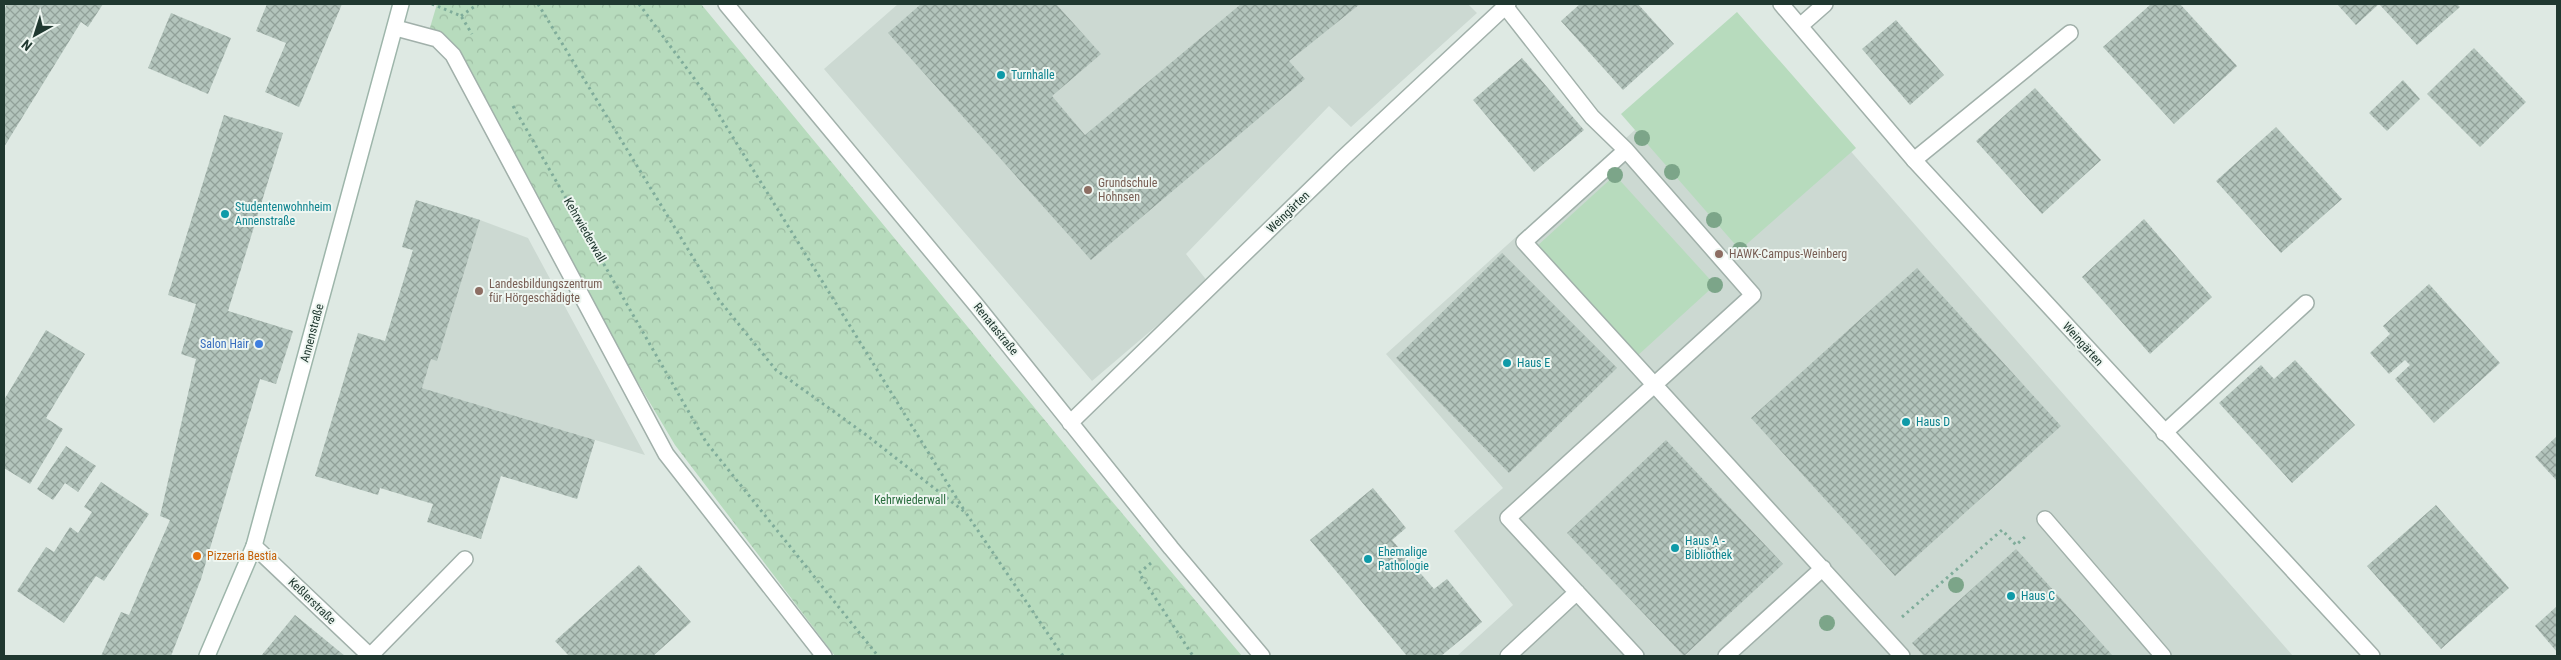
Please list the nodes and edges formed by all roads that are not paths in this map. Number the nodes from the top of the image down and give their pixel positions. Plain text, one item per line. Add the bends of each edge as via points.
1 (401, 4) edge
2 (726, 4) edge
3 (1781, 4) edge
4 (1825, 4) edge
5 (1506, 5) edge
6 (1800, 26) junction
7 (396, 28) junction
8 (2070, 33) dead end
9 (1626, 150) junction
10 (1914, 160) junction
11 (2306, 303) dead end
12 (1655, 385) junction
13 (1070, 423) junction
14 (2164, 433) junction
15 (2045, 519) dead end
16 (254, 546) junction
17 (465, 559) dead end
18 (1823, 568) junction
19 (1577, 592) junction
20 (206, 656) edge
21 (370, 656) edge
22 (824, 656) edge
23 (1262, 656) edge
24 (1508, 656) edge
25 (1636, 656) edge
26 (1726, 656) edge
27 (1902, 656) edge
28 (2163, 656) edge
29 (2372, 656) edge

1 - 7 street, Annenstraße
2 - 13 street, Renatastraße via 978,306
3 - 6 street, Weingärten
4 - 6 street
5 - 9 street via 1592,116
5 - 13 street, Weingärten
6 - 10 street, Weingärten
7 - 16 street, Annenstraße
7 - 22 street via 437,39 453,55 666,454
8 - 10 street
9 - 12 street via 1753,296
9 - 12 street via 1524,242
10 - 14 street, Weingärten
11 - 14 street
12 - 18 street
12 - 19 street via 1508,518
13 - 23 street, Renatastraße
14 - 29 street, Weingärten
15 - 28 street
16 - 20 street, Annenstraße
16 - 21 street, Keßlerstraße
17 - 21 street
18 - 26 street
18 - 27 street
19 - 24 street
19 - 25 street

